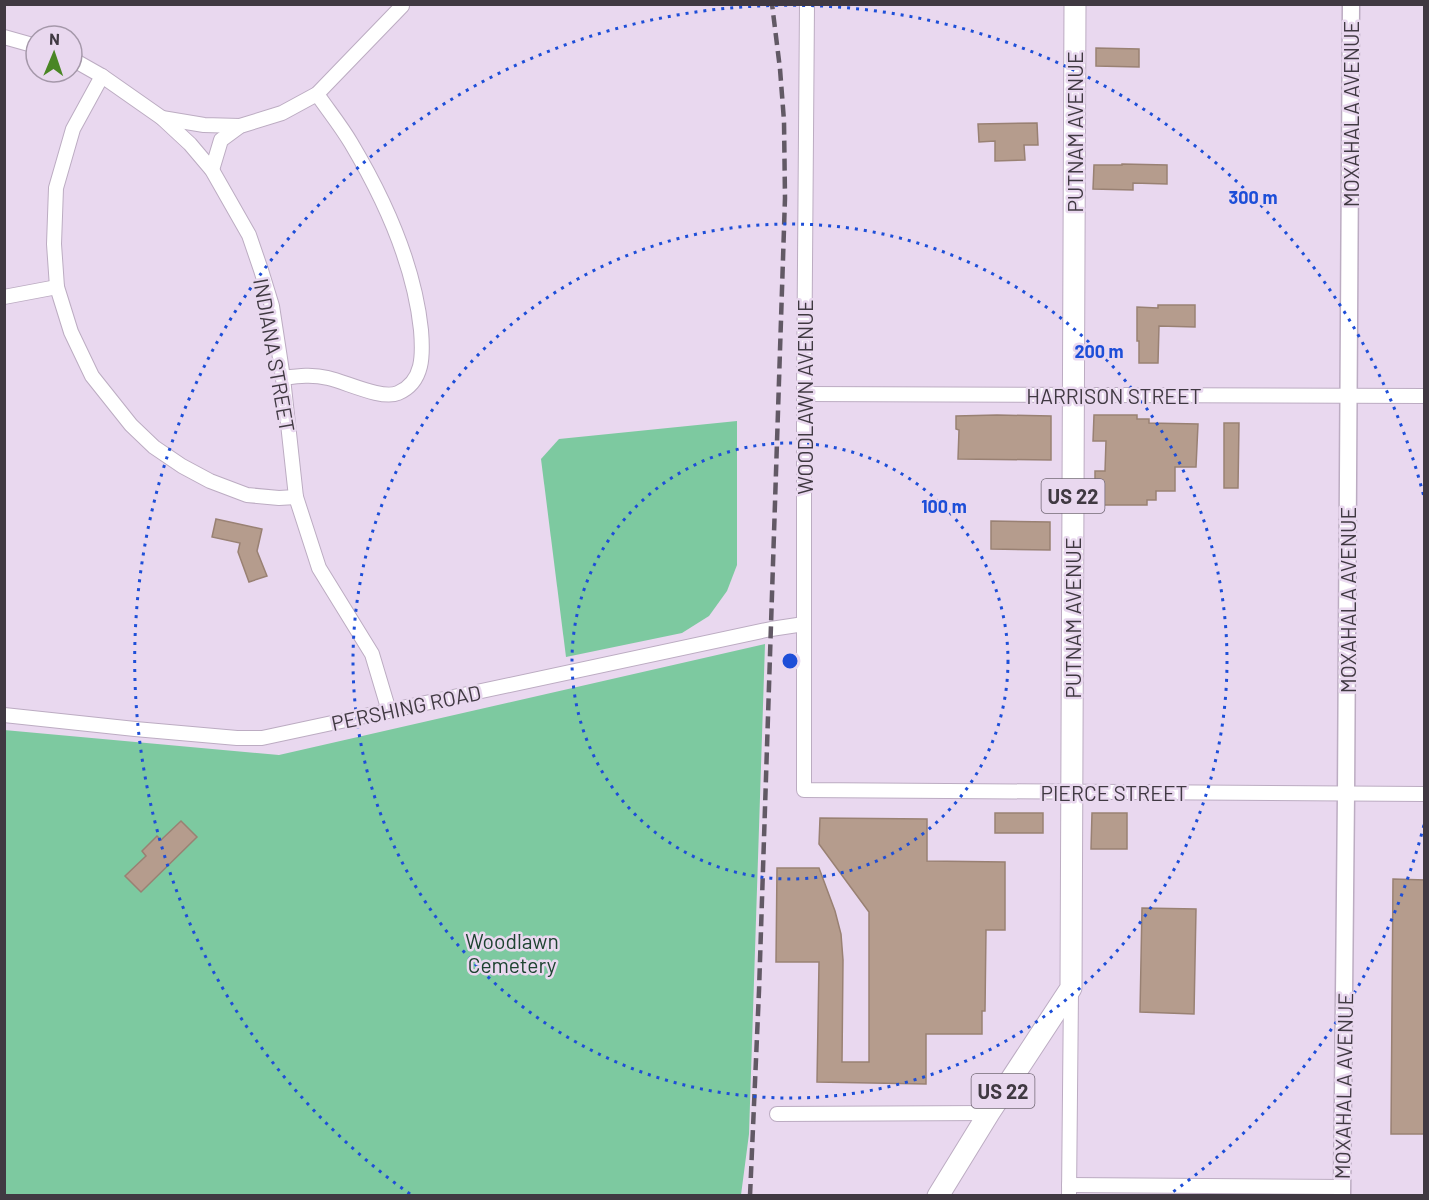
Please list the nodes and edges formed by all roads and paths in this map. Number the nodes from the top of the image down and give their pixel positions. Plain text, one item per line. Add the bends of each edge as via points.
1 (807, 4) edge
2 (1075, 4) edge
3 (1351, 4) edge
4 (402, 6) edge
5 (4, 37) edge
6 (24, 43) edge
7 (84, 66) edge
8 (102, 76) junction
9 (317, 94) junction
10 (162, 118) junction
11 (240, 126) junction
12 (212, 170) junction
13 (57, 287) junction
14 (4, 297) edge
15 (283, 378) junction
16 (804, 394) junction
17 (1073, 395) junction
18 (1348, 396) junction
19 (1425, 396) edge
20 (296, 497) junction
21 (804, 624) junction
22 (389, 711) junction
23 (4, 715) edge
24 (804, 790) joint
25 (1072, 792) junction
26 (1346, 794) junction
27 (1425, 794) edge
28 (1071, 988) junction
29 (989, 1113) junction
30 (777, 1114) dead end
31 (1069, 1190) edge
32 (1342, 1191) edge
33 (938, 1196) edge

1 - 16 street, WOODLAWN AVENUE
2 - 17 main road, PUTNAM AVENUE / US 22
3 - 18 street, MOXAHALA AVENUE
4 - 9 street
5 - 6 street
7 - 8 street, INDIANA STREET
8 - 10 street, INDIANA STREET
8 - 13 street via 73,129 56,188
9 - 11 street via 282,113
9 - 15 street via 350,142 390,216 419,308 422,359 415,381 396,395 328,378
10 - 11 street
10 - 12 street, INDIANA STREET
11 - 12 street via 221,140
12 - 15 street, INDIANA STREET via 249,235 261,270 272,306
13 - 14 street
13 - 20 street via 71,332 92,376 154,447 210,481 247,495
15 - 20 street, INDIANA STREET
16 - 17 street, HARRISON STREET
16 - 21 street, WOODLAWN AVENUE
17 - 18 street, HARRISON STREET
17 - 25 main road, PUTNAM AVENUE / US 22
18 - 19 street, HARRISON STREET
18 - 26 street, MOXAHALA AVENUE
20 - 22 street, INDIANA STREET via 319,568 372,654
21 - 22 street, PERSHING ROAD
21 - 24 street, WOODLAWN AVENUE
22 - 23 street, PERSHING ROAD via 261,738
24 - 25 street, PIERCE STREET
25 - 26 street, PIERCE STREET
25 - 28 main road, PUTNAM AVENUE / US 22
26 - 27 street, PIERCE STREET
26 - 32 street, MOXAHALA AVENUE
28 - 29 main road, US 22
28 - 31 street, PUTNAM AVENUE
29 - 30 street
29 - 33 main road, US 22
31 - 32 street

